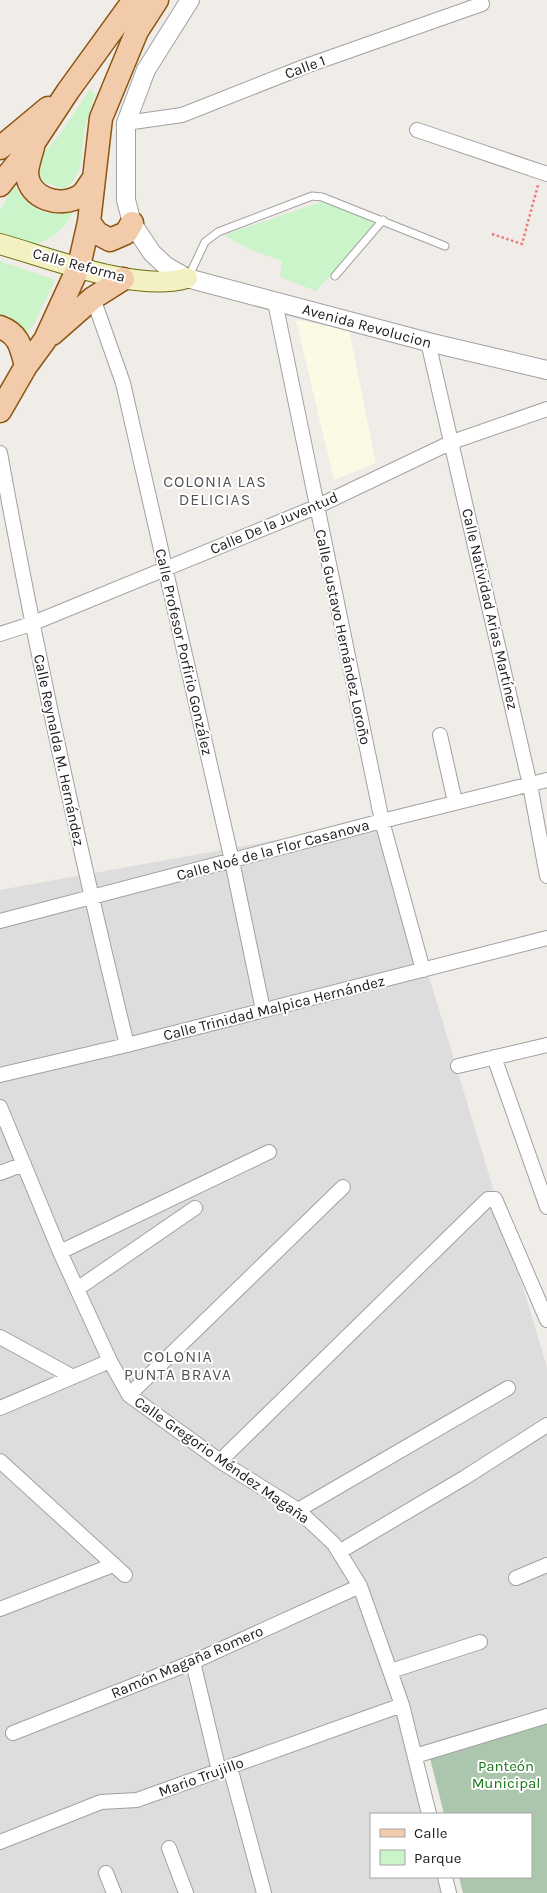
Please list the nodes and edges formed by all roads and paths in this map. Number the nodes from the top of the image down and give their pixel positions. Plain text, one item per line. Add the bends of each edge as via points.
1 (157, 0) edge
2 (191, 0) edge
3 (127, 4) edge
4 (482, 4) dead end
5 (68, 91) junction
6 (126, 123) junction
7 (417, 130) dead end
8 (35, 141) junction
9 (0, 148) edge
10 (544, 174) edge
11 (94, 178) junction
12 (0, 185) edge
13 (383, 220) junction
14 (89, 222) junction
15 (132, 223) junction
16 (492, 234) dead end
17 (0, 244) edge
18 (445, 246) dead end
19 (79, 266) junction
20 (335, 276) dead end
21 (187, 278) junction
22 (123, 279) junction
23 (93, 298) junction
24 (275, 302) junction
25 (0, 327) edge
26 (45, 340) junction
27 (428, 342) junction
28 (26, 366) junction
29 (547, 370) edge
30 (547, 409) edge
31 (0, 411) edge
32 (452, 442) junction
33 (0, 453) edge
34 (316, 507) junction
35 (164, 568) junction
36 (31, 624) junction
37 (0, 634) edge
38 (440, 735) dead end
39 (547, 780) edge
40 (530, 785) junction
41 (455, 802) junction
42 (382, 821) junction
43 (232, 861) junction
44 (547, 876) edge
45 (91, 898) junction
46 (0, 921) edge
47 (547, 938) edge
48 (423, 970) junction
49 (262, 1010) junction
50 (127, 1045) junction
51 (547, 1045) edge
52 (494, 1057) junction
53 (458, 1066) dead end
54 (0, 1075) edge
55 (0, 1107) edge
56 (269, 1152) dead end
57 (24, 1164) junction
58 (0, 1173) edge
59 (343, 1187) dead end
60 (547, 1207) edge
61 (195, 1208) dead end
62 (60, 1252) junction
63 (77, 1289) junction
64 (547, 1320) edge
65 (0, 1337) edge
66 (110, 1361) junction
67 (73, 1377) junction
68 (508, 1388) dead end
69 (129, 1395) junction
70 (0, 1408) edge
71 (547, 1425) edge
72 (220, 1461) junction
73 (1, 1464) edge
74 (298, 1510) junction
75 (339, 1552) junction
76 (113, 1564) junction
77 (547, 1565) edge
78 (125, 1576) dead end
79 (516, 1578) dead end
80 (360, 1586) junction
81 (0, 1609) edge
82 (480, 1642) dead end
83 (193, 1662) junction
84 (391, 1671) junction
85 (402, 1705) junction
86 (547, 1716) edge
87 (13, 1733) dead end
88 (415, 1756) junction
89 (225, 1769) junction
90 (429, 1813) edge
91 (0, 1842) edge
92 (169, 1848) dead end
93 (106, 1874) dead end
94 (445, 1878) edge
95 (114, 1893) edge
96 (186, 1893) edge
97 (264, 1893) edge
98 (449, 1893) edge

1 - 11 main road via 137,30 101,118
2 - 6 street via 146,70
3 - 5 main road
4 - 6 street, Calle 1 via 306,66 182,115
5 - 8 main road
5 - 9 main road
6 - 15 street, Avenida Revolucion via 126,200
7 - 10 street
8 - 11 main road via 27,175 34,191 47,200 64,201 81,196
8 - 12 main road
10 - 16 path via 522,244
11 - 14 main road
13 - 18 lane
13 - 20 lane
13 - 21 lane via 322,196 312,196 218,232 205,242
14 - 15 main road via 97,233 110,240 126,233
14 - 19 main road
15 - 21 street, Avenida Revolucion via 152,254
17 - 19 main road, Calle Reforma
19 - 22 main road, Calle Reforma
19 - 26 main road
21 - 22 main road, Calle Reforma via 171,283
21 - 24 street, Avenida Revolucion
22 - 23 main road
23 - 26 main road
23 - 35 street, Calle Profesor Porfirio González via 123,383
24 - 27 street, Avenida Revolucion
24 - 34 street, Calle Gustavo Hernández Loroño
25 - 28 main road via 9,330 19,340
26 - 28 main road
27 - 29 street, Avenida Revolucion
27 - 32 street, Calle Natividad Arias Martínez
28 - 31 main road
30 - 32 street, Calle De la Juventud
32 - 34 street, Calle De la Juventud
32 - 40 street, Calle Natividad Arias Martínez
33 - 36 street, Calle Reynalda M. Hernández
34 - 35 street, Calle De la Juventud
34 - 42 street, Calle Gustavo Hernández Loroño
35 - 36 street, Calle De la Juventud
35 - 43 street, Calle Profesor Porfirio González
36 - 37 street, Calle De la Juventud
36 - 45 street, Calle Reynalda M. Hernández
38 - 41 street
39 - 40 street, Calle Noé de la Flor Casanova
40 - 41 street, Calle Noé de la Flor Casanova
40 - 44 street, Calle Natividad Arias Martínez
41 - 42 street, Calle Noé de la Flor Casanova
42 - 43 street, Calle Noé de la Flor Casanova
42 - 48 street, Calle Gustavo Hernández Loroño
43 - 45 street, Calle Noé de la Flor Casanova
43 - 49 street, Calle Profesor Porfirio González
45 - 46 street, Calle Noé de la Flor Casanova
45 - 50 street, Calle Reynalda M. Hernández
47 - 48 street, Calle Trinidad Malpica Hernández
48 - 49 street, Calle Trinidad Malpica Hernández
49 - 50 street, Calle Trinidad Malpica Hernández
50 - 54 street, Calle Trinidad Malpica Hernández
51 - 52 street
52 - 53 street
52 - 60 street
55 - 57 street, Calle Gregorio Méndez Magaña
56 - 62 street
57 - 58 street
57 - 62 street, Calle Gregorio Méndez Magaña
59 - 69 street
61 - 63 street
62 - 63 street, Calle Gregorio Méndez Magaña
63 - 66 street, Calle Gregorio Méndez Magaña
64 - 72 street via 495,1199 488,1198
65 - 67 street
66 - 67 street
66 - 69 street, Calle Gregorio Méndez Magaña
67 - 70 street
68 - 74 street
69 - 72 street, Calle Gregorio Méndez Magaña
71 - 75 street
72 - 74 street, Calle Gregorio Méndez Magaña
73 - 76 street
74 - 75 street, Calle Gregorio Méndez Magaña
75 - 80 street, Calle Gregorio Méndez Magaña
76 - 78 street
76 - 81 street
77 - 79 street
80 - 83 street, Ramón Magaña Romero
80 - 84 street, Calle Gregorio Méndez Magaña
82 - 84 street
83 - 87 street, Ramón Magaña Romero
83 - 89 street
84 - 85 street, Calle Gregorio Méndez Magaña
85 - 88 street, Calle Gregorio Méndez Magaña
85 - 89 street, Mario Trujillo
86 - 88 street
88 - 90 street, Calle Gregorio Méndez Magaña
89 - 91 street, Mario Trujillo via 137,1800 101,1802
89 - 97 street
92 - 96 street
93 - 95 street
94 - 98 street

